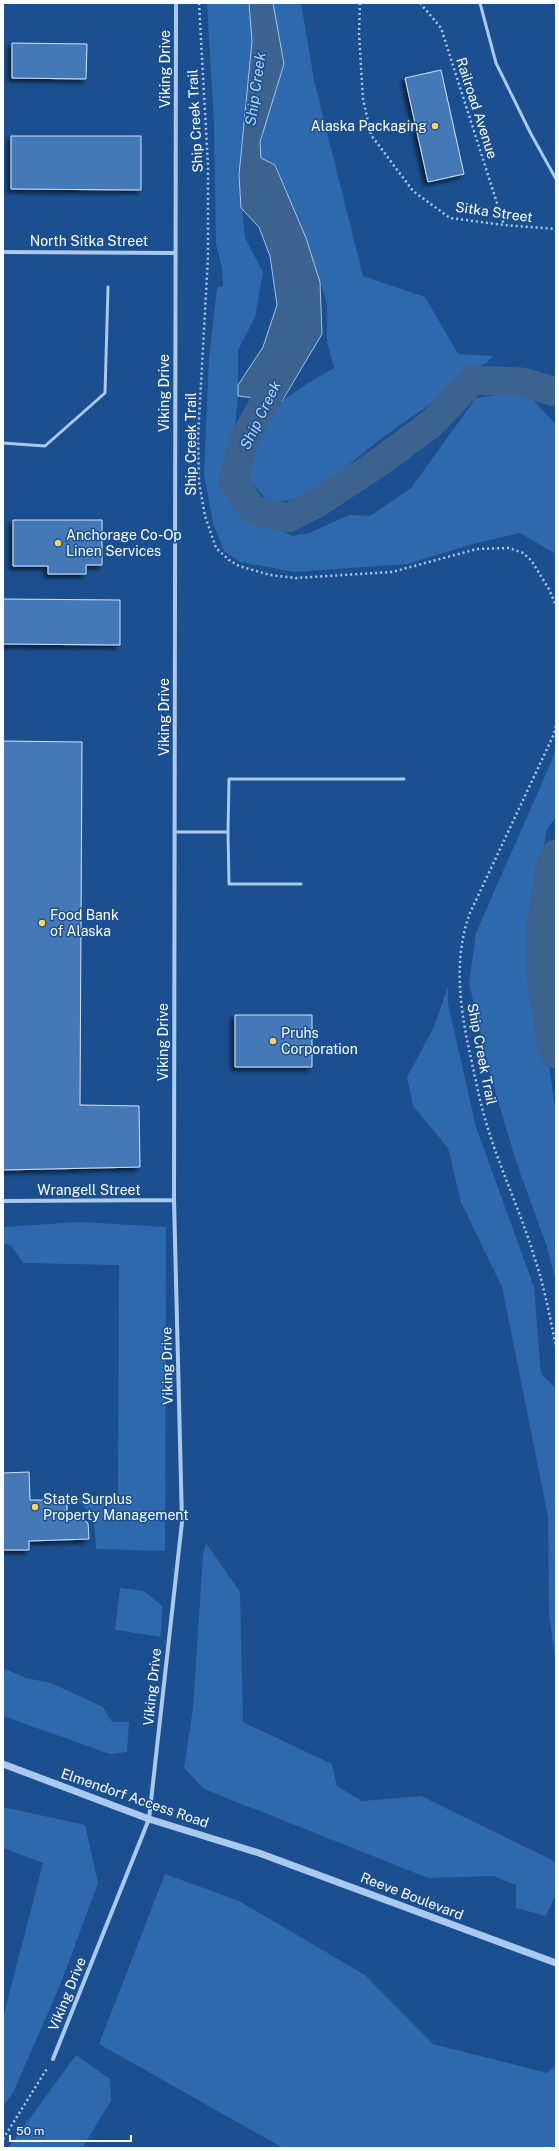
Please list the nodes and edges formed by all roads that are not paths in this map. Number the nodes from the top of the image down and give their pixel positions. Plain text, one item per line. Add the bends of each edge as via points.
1 (176, 3) edge
2 (480, 3) edge
3 (556, 179) edge
4 (3, 252) edge
5 (175, 253) junction
6 (108, 287) dead end
7 (3, 443) edge
8 (404, 779) dead end
9 (174, 832) junction
10 (228, 832) junction
11 (301, 884) dead end
12 (174, 1200) junction
13 (3, 1201) edge
14 (3, 1764) edge
15 (149, 1819) junction
16 (259, 1853) joint
17 (556, 1963) edge
18 (52, 2060) road end

1 - 5 street, Viking Drive
2 - 3 lane via 496,63
4 - 5 street, North Sitka Street
5 - 9 street, Viking Drive
6 - 7 lane via 105,393 45,446
8 - 10 lane via 229,779
9 - 10 lane
9 - 12 street, Viking Drive
10 - 11 lane via 229,884
12 - 13 street, Wrangell Street
12 - 15 street, Viking Drive via 182,1522
14 - 15 street, Elmendorf Access Road
15 - 16 street, Elmendorf Access Road
15 - 18 street, Viking Drive
16 - 17 street, Reeve Boulevard

